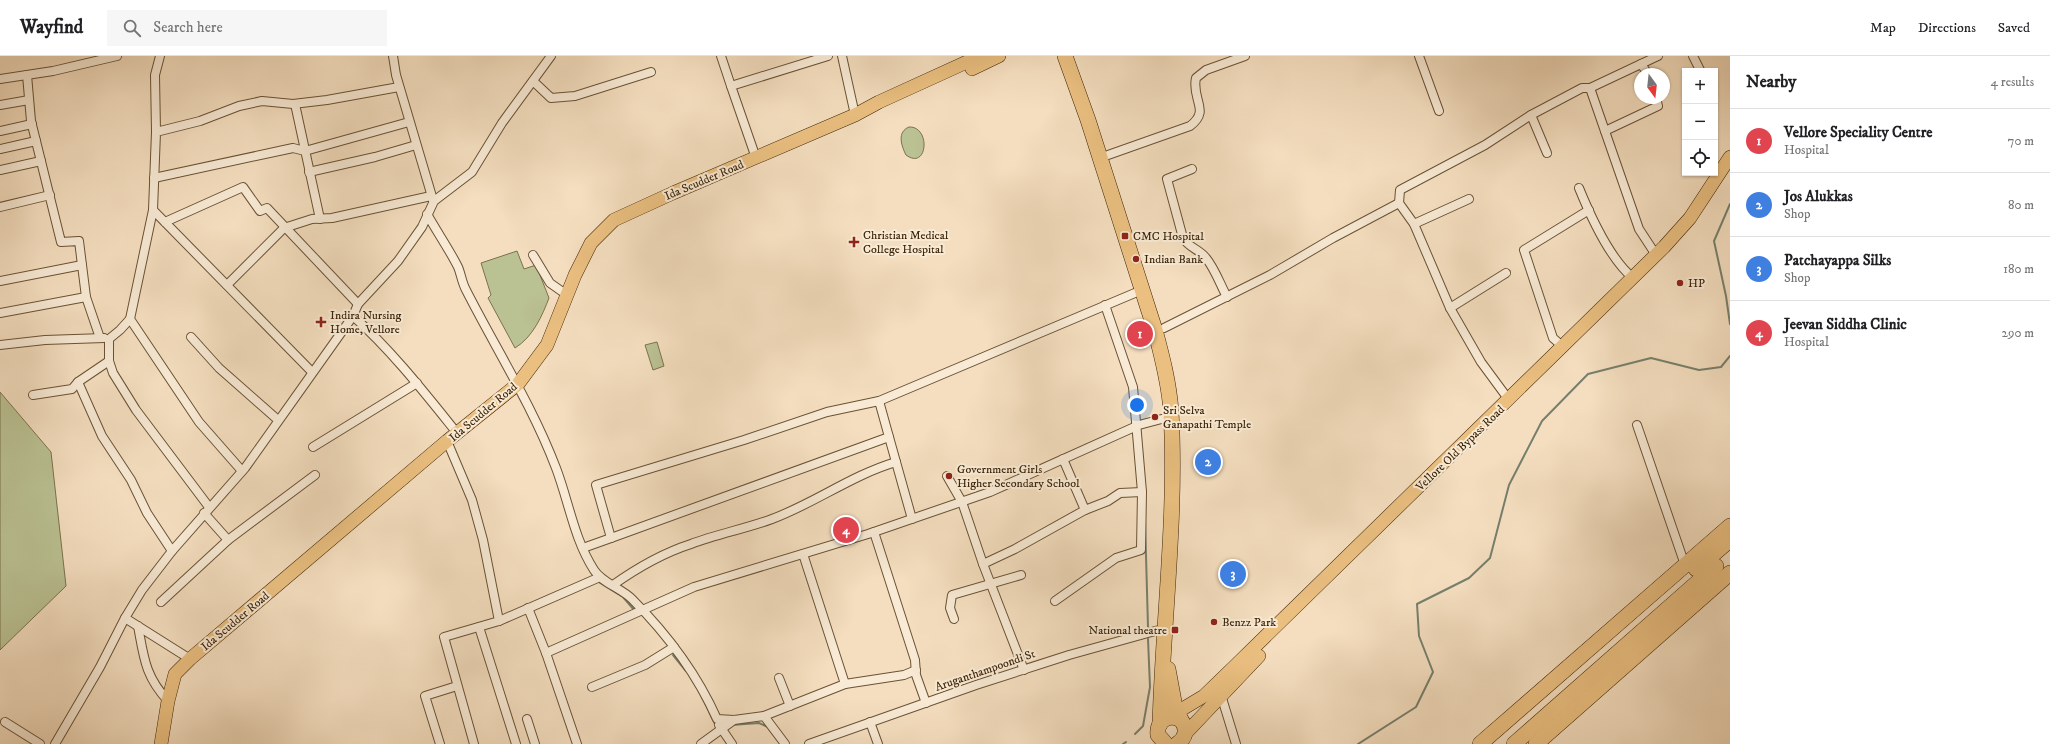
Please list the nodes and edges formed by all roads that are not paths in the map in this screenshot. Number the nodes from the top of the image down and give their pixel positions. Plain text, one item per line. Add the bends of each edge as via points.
1 (117, 56) edge
2 (160, 56) edge
3 (393, 56) edge
4 (551, 56) edge
5 (721, 56) edge
6 (828, 56) edge
7 (842, 56) edge
8 (980, 56) edge
9 (999, 56) edge
10 (1065, 56) edge
11 (1073, 56) edge
12 (1245, 56) edge
13 (1419, 56) edge
14 (1658, 56) edge
15 (1693, 56) edge
16 (1641, 64) junction
17 (1644, 68) edge
18 (1699, 68) edge
19 (651, 72) dead end
20 (27, 75) junction
21 (0, 79) edge
22 (533, 81) junction
23 (731, 86) junction
24 (400, 87) junction
25 (1590, 88) junction
26 (29, 100) junction
27 (295, 104) junction
28 (1658, 104) edge
29 (0, 105) edge
30 (1439, 111) dead end
31 (855, 115) junction
32 (1531, 115) junction
33 (410, 122) junction
34 (32, 124) junction
35 (0, 131) edge
36 (1605, 131) junction
37 (156, 132) junction
38 (36, 141) junction
39 (416, 145) junction
40 (0, 149) edge
41 (305, 151) junction
42 (1547, 153) dead end
43 (1108, 155) junction
44 (1730, 157) edge
45 (756, 158) junction
46 (41, 161) junction
47 (1192, 169) dead end
48 (0, 170) edge
49 (1730, 170) edge
50 (309, 172) junction
51 (154, 178) junction
52 (1579, 188) dead end
53 (50, 195) junction
54 (432, 199) junction
55 (1469, 199) dead end
56 (1399, 203) junction
57 (0, 207) edge
58 (153, 210) junction
59 (1589, 210) junction
60 (427, 214) junction
61 (320, 219) junction
62 (165, 222) junction
63 (1414, 224) junction
64 (284, 228) junction
65 (532, 255) dead end
66 (1656, 255) junction
67 (82, 265) junction
68 (1506, 273) dead end
69 (1633, 278) junction
70 (0, 281) edge
71 (227, 285) junction
72 (1142, 290) junction
73 (567, 295) junction
74 (86, 296) junction
75 (1227, 297) junction
76 (358, 304) junction
77 (1105, 305) junction
78 (1450, 308) junction
79 (0, 313) edge
80 (353, 316) junction
81 (130, 319) junction
82 (1164, 328) junction
83 (192, 337) dead end
84 (100, 338) junction
85 (109, 339) junction
86 (0, 345) edge
87 (1561, 345) dead end
88 (109, 361) junction
89 (312, 372) junction
90 (78, 382) junction
91 (417, 383) junction
92 (518, 384) junction
93 (33, 395) dead end
94 (1509, 400) junction
95 (878, 401) junction
96 (1174, 416) junction
97 (278, 420) junction
98 (1637, 425) dead end
99 (1135, 427) junction
100 (452, 437) junction
101 (889, 437) junction
102 (313, 448) dead end
103 (1064, 458) junction
104 (896, 462) junction
105 (242, 471) junction
106 (315, 475) dead end
107 (947, 476) dead end
108 (1142, 492) junction
109 (962, 502) junction
110 (206, 510) junction
111 (1086, 510) junction
112 (912, 519) junction
113 (1730, 526) edge
114 (874, 532) junction
115 (611, 538) junction
116 (228, 540) junction
117 (1730, 540) edge
118 (583, 548) junction
119 (172, 551) junction
120 (1730, 553) edge
121 (803, 554) junction
122 (983, 564) junction
123 (1685, 564) junction
124 (1730, 574) edge
125 (1021, 575) dead end
126 (600, 577) junction
127 (990, 584) junction
128 (613, 585) junction
129 (1660, 594) junction
130 (161, 602) dead end
131 (1055, 602) dead end
132 (528, 608) junction
133 (643, 610) junction
134 (125, 618) junction
135 (954, 619) dead end
136 (500, 621) junction
137 (138, 626) junction
138 (479, 627) junction
139 (1168, 627) junction
140 (674, 647) junction
141 (546, 653) junction
142 (190, 659) junction
143 (916, 670) junction
144 (1024, 670) junction
145 (779, 678) dead end
146 (845, 684) junction
147 (457, 686) junction
148 (592, 687) dead end
149 (1221, 695) junction
150 (168, 701) junction
151 (926, 703) junction
152 (790, 706) junction
153 (764, 716) junction
154 (527, 719) dead end
155 (717, 719) junction
156 (734, 720) junction
157 (6, 722) dead end
158 (870, 722) junction
159 (721, 730) junction
160 (1171, 731) edge
161 (40, 744) edge
162 (55, 744) edge
163 (161, 744) edge
164 (440, 744) edge
165 (474, 744) edge
166 (516, 744) edge
167 (535, 744) edge
168 (577, 744) edge
169 (701, 744) edge
170 (732, 744) edge
171 (785, 744) edge
172 (809, 744) edge
173 (878, 744) edge
174 (1166, 744) edge
175 (1236, 744) edge
176 (1480, 744) edge
177 (1495, 744) edge
178 (1514, 744) edge
179 (1536, 744) edge

1 - 20 street
2 - 37 street via 156,75
3 - 24 street
4 - 22 street
5 - 23 street
6 - 23 street
7 - 31 street
8 - 31 main road
9 - 31 main road via 903,100
10 - 72 highway
11 - 43 highway
12 - 43 street via 1206,70 1196,78 1195,89 1200,116 1190,126
13 - 30 street
14 - 16 street
15 - 18 street
16 - 17 street
16 - 25 street
19 - 22 street via 575,96 551,98
20 - 21 street
20 - 26 street
22 - 54 street via 502,123 472,172
23 - 45 street
24 - 27 street
24 - 33 street
25 - 32 street via 1582,88
25 - 36 street
26 - 29 street
26 - 34 street
27 - 37 street via 262,101
27 - 41 street
28 - 36 street via 1658,106
31 - 45 main road, Ida Scudder Road
32 - 42 street
32 - 56 street via 1485,145 1400,190
33 - 39 street
33 - 41 street
34 - 35 street
34 - 38 street
36 - 66 street via 1639,228
37 - 51 street
38 - 40 street
38 - 46 street
39 - 50 street
39 - 54 street
41 - 50 street
41 - 51 street via 293,148
43 - 82 highway
44 - 66 main road, Vellore Old Bypass Road via 1690,218
45 - 73 main road, Ida Scudder Road via 614,220 591,243
46 - 48 street
46 - 53 street
47 - 75 street via 1167,179 1183,238 1187,245 1198,249 1207,259
49 - 149 main road, Vellore Old Bypass Road via 1697,221 1673,248
50 - 61 street
51 - 58 street
52 - 59 street
53 - 57 street
53 - 67 street via 61,242 79,241
54 - 60 street
54 - 61 street
55 - 63 street
56 - 63 street
56 - 75 street via 1333,238 1270,276
58 - 62 street
58 - 81 street
59 - 69 street via 1626,273
59 - 87 street via 1524,250 1553,338
60 - 76 street via 422,227 398,261
60 - 92 street
61 - 64 street
62 - 64 street via 243,187 260,211 267,208
62 - 71 street
63 - 78 street
64 - 71 street
64 - 76 street
65 - 73 street via 550,283
66 - 69 main road, Vellore Old Bypass Road
67 - 70 street
67 - 74 street
68 - 78 street
69 - 94 main road, Vellore Old Bypass Road
71 - 89 street
72 - 77 street
72 - 96 highway via 1164,364
73 - 92 main road, Ida Scudder Road via 547,345
74 - 79 street
74 - 84 street
75 - 82 street
76 - 80 street
77 - 95 street
77 - 99 street via 1133,387
78 - 94 street via 1481,362
80 - 89 street
80 - 91 street via 378,338
81 - 85 street
81 - 105 street via 198,422
82 - 96 highway via 1173,374
83 - 97 street via 219,368
84 - 85 street
84 - 86 street
85 - 88 street
88 - 90 street
88 - 110 street via 113,373 136,410
89 - 97 street
90 - 93 street via 72,389
90 - 119 street via 102,436
91 - 100 street
91 - 102 street
92 - 100 main road, Ida Scudder Road
92 - 118 street via 556,468
94 - 160 main road, Vellore Old Bypass Road
95 - 101 street
95 - 115 street via 827,412 596,485
96 - 99 street
96 - 139 highway via 1180,513
97 - 105 street
98 - 123 street
99 - 103 street
99 - 108 street
100 - 136 street via 484,540
100 - 142 main road, Ida Scudder Road
101 - 104 street
101 - 115 street
103 - 109 street
103 - 111 street
104 - 112 street
104 - 128 street via 872,469 772,519 690,544 636,569
105 - 110 street
106 - 116 street
107 - 109 street
108 - 111 street via 1120,493
108 - 131 street via 1141,550 1116,558
109 - 112 street
109 - 122 street
110 - 116 street
110 - 119 street
111 - 122 street
112 - 114 street
113 - 123 highway
114 - 121 street
114 - 143 street
115 - 118 street
116 - 130 street
117 - 129 highway
118 - 126 street
119 - 134 street via 142,590
120 - 178 highway
121 - 133 street via 694,587
121 - 146 street
122 - 127 street
123 - 129 highway
124 - 179 highway
125 - 127 street
126 - 128 street
126 - 132 street
127 - 135 street via 952,595 950,608
127 - 144 street
128 - 133 street via 624,591
129 - 176 highway
129 - 177 highway
132 - 136 street
132 - 141 street
133 - 140 street
133 - 141 street
134 - 137 street
134 - 162 street
136 - 138 street
137 - 142 street
137 - 150 street via 145,665 156,688
138 - 147 street via 444,637
138 - 166 street
139 - 144 street, Aruganthampoondi St
139 - 160 highway
139 - 160 highway
140 - 148 street via 645,665
140 - 155 street via 708,699
141 - 168 street
142 - 150 main road, Ida Scudder Road via 175,674
143 - 146 street via 904,675
143 - 151 street
144 - 151 street, Aruganthampoondi St
145 - 152 street
146 - 152 street
147 - 164 street via 426,696
147 - 165 street
149 - 160 main road, Vellore Old Bypass Road
149 - 175 street
150 - 163 main road, Ida Scudder Road
151 - 158 street, Aruganthampoondi St
152 - 153 street
153 - 156 street
153 - 171 street
154 - 167 street
155 - 156 street
155 - 159 street
156 - 159 street
157 - 161 street
158 - 172 street, Aruganthampoondi St
158 - 173 street
159 - 169 street
159 - 170 street
160 - 174 highway via 1160,739

